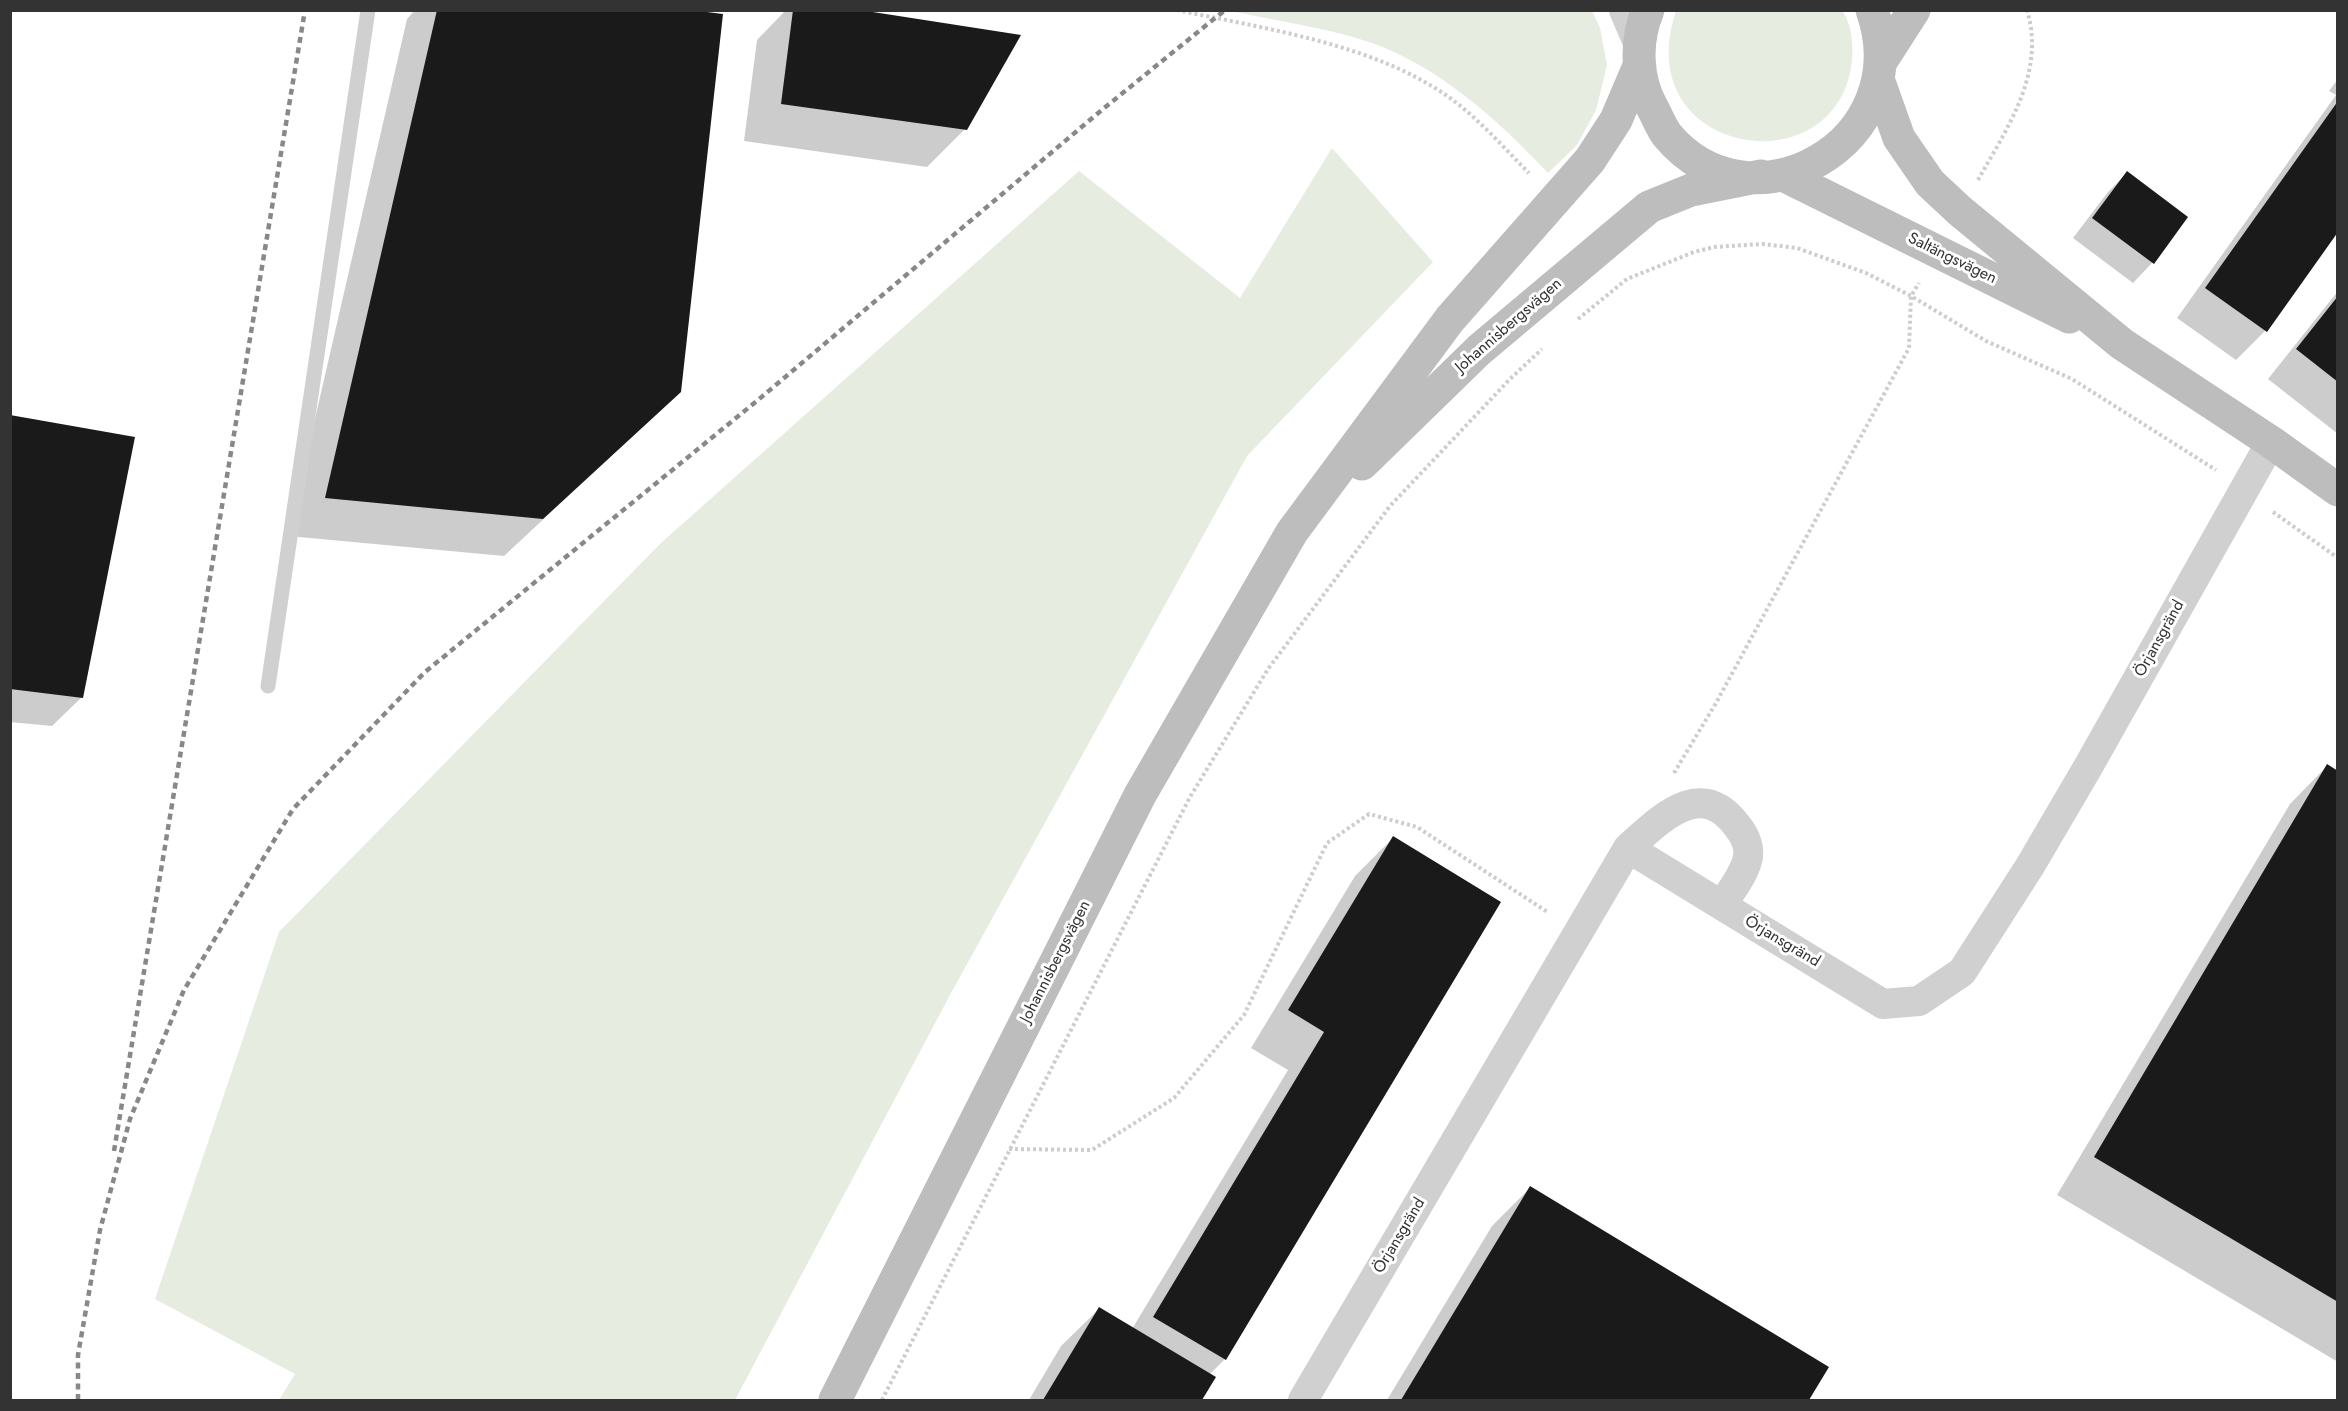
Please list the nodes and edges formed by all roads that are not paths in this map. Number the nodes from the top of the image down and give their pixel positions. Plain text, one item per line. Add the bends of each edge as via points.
1 (368, 10) edge
2 (1624, 10) edge
3 (1648, 10) edge
4 (1872, 10) edge
5 (1914, 10) edge
6 (1639, 56) junction
7 (1879, 71) junction
8 (1772, 175) junction
9 (2122, 344) junction
10 (2271, 442) junction
11 (2337, 490) edge
12 (1292, 532) junction
13 (267, 686) dead end
14 (1628, 848) junction
15 (1722, 905) junction
16 (835, 1401) edge
17 (1303, 1401) edge

1 - 13 lane
2 - 6 street
3 - 6 main road, Johannisbergsvägen
4 - 7 main road via 1877,27
5 - 7 main road
6 - 8 main road via 1646,96 1666,134 1701,163 1724,173
6 - 12 main road, Johannisbergsvägen via 1616,120 1590,160 1450,319
7 - 8 main road, Johannisbergsvägen via 1866,113 1844,142 1825,158
7 - 9 main road, Saltängsvägen via 1899,138 1930,183
8 - 9 main road, Saltängsvägen
8 - 12 main road, Johannisbergsvägen via 1691,190 1649,207 1479,350
9 - 10 main road, Saltängsvägen
10 - 11 main road, Saltängsvägen
10 - 15 street, Örjansgränd via 2036,856 1962,972 1919,1001 1883,1004
12 - 16 main road, Johannisbergsvägen via 1140,795
14 - 15 street, Örjansgränd
14 - 15 street via 1667,813 1698,803 1714,804 1730,816 1746,838 1748,860
14 - 17 street, Örjansgränd

